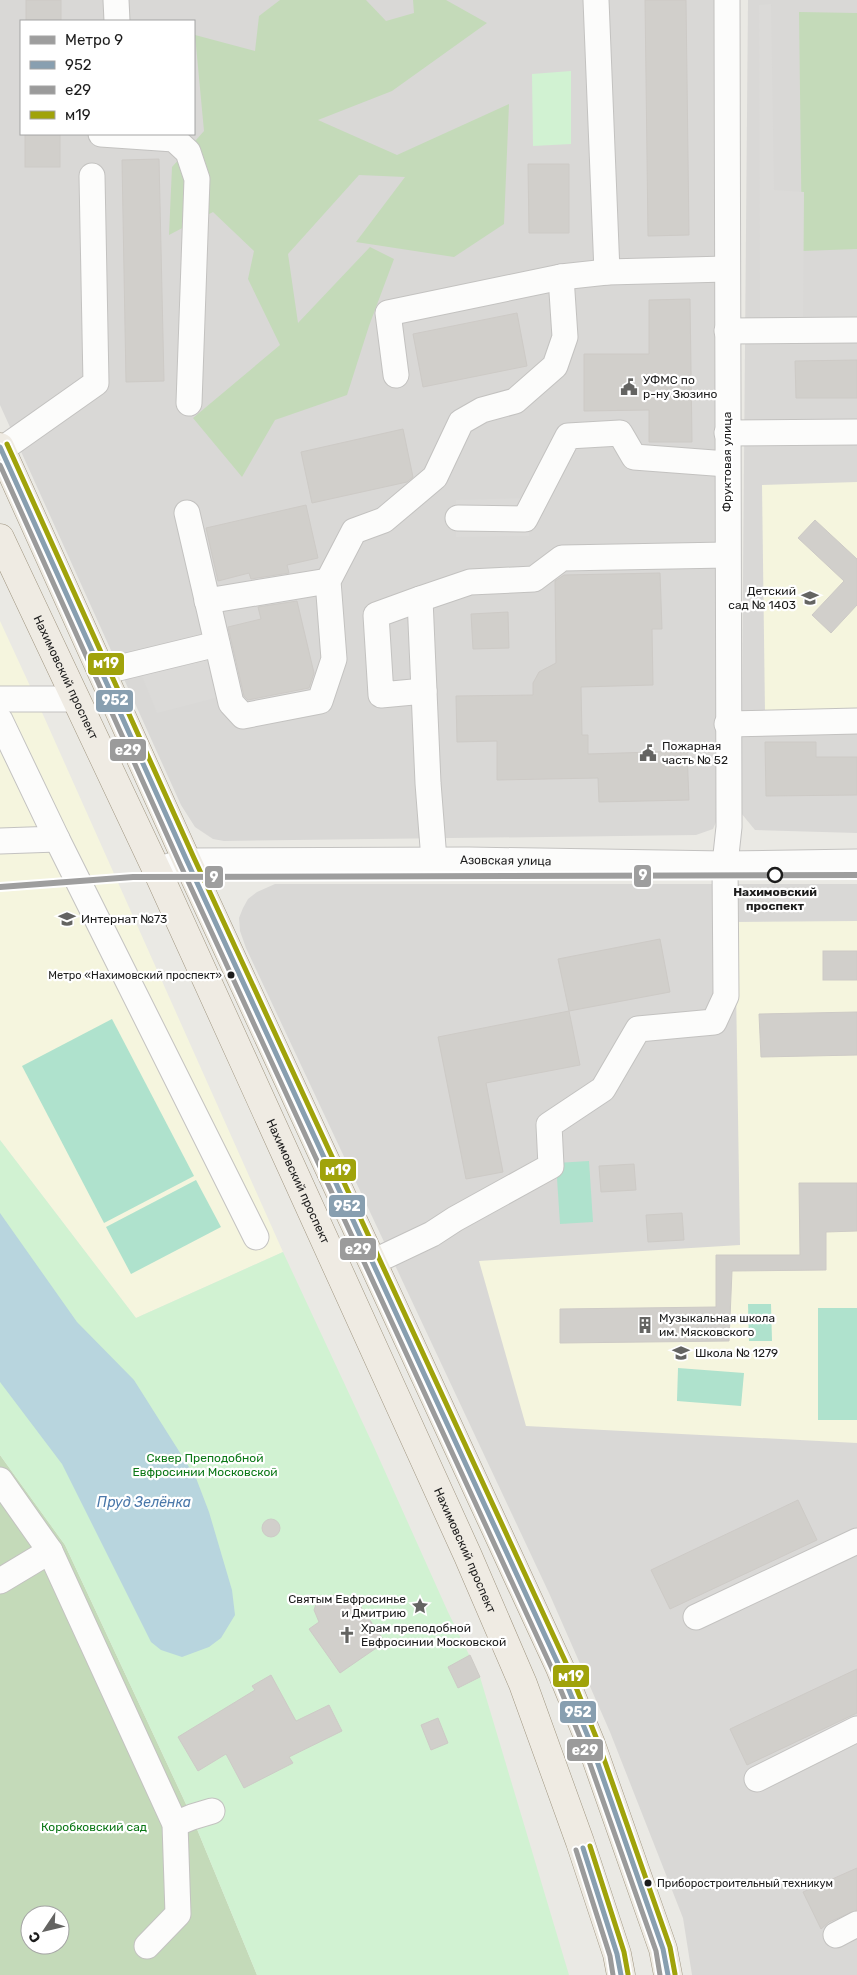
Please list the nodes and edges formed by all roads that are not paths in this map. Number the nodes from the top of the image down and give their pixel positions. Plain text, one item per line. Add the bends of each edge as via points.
1 (116, 0) edge
2 (596, 0) edge
3 (727, 0) edge
4 (117, 20) edge
5 (116, 135) edge
6 (92, 176) dead end
7 (727, 269) junction
8 (607, 272) junction
9 (561, 277) junction
10 (727, 330) junction
11 (857, 330) edge
12 (396, 375) dead end
13 (189, 403) dead end
14 (857, 432) edge
15 (727, 433) junction
16 (1, 448) edge
17 (727, 464) junction
18 (186, 513) dead end
19 (458, 518) dead end
20 (0, 538) edge
21 (727, 555) junction
22 (328, 581) junction
23 (420, 598) junction
24 (207, 601) junction
25 (217, 644) junction
26 (102, 672) junction
27 (424, 691) junction
28 (0, 699) edge
29 (76, 699) junction
30 (0, 720) edge
31 (857, 721) edge
32 (727, 724) junction
33 (57, 839) junction
34 (0, 841) edge
35 (434, 860) junction
36 (187, 861) junction
37 (857, 862) edge
38 (725, 864) junction
39 (156, 870) junction
40 (256, 1237) dead end
41 (373, 1262) junction
42 (0, 1480) edge
43 (857, 1541) edge
44 (50, 1551) junction
45 (0, 1582) edge
46 (696, 1617) dead end
47 (857, 1729) edge
48 (757, 1778) dead end
49 (212, 1811) dead end
50 (176, 1824) junction
51 (147, 1946) dead end
52 (622, 1975) edge
53 (668, 1975) edge

1 - 4 street
2 - 8 street
3 - 7 street, Фруктовая улица
5 - 13 street via 174,139 188,152 197,179
6 - 16 street via 96,383
7 - 8 street
7 - 10 street, Фруктовая улица
8 - 9 street
9 - 12 street via 388,313
9 - 22 street via 565,337 555,366 515,401 482,410 461,422 435,477 384,520 354,531
10 - 11 street
10 - 15 street, Фруктовая улица
14 - 15 street
15 - 17 street, Фруктовая улица
16 - 26 main road
17 - 19 street via 634,457 620,433 568,436 525,519
17 - 21 street, Фруктовая улица
18 - 24 street
20 - 29 main road, Нахимовский проспект
21 - 23 street via 562,558 534,579 470,582
21 - 32 street, Фруктовая улица
22 - 24 street
22 - 25 street via 334,659 320,702 243,716 231,702
23 - 27 street
23 - 27 street via 376,614 380,695
24 - 25 street
25 - 26 street
26 - 36 main road
27 - 35 street
28 - 29 street
29 - 39 main road, Нахимовский проспект
30 - 33 street
31 - 32 street
32 - 38 street, Фруктовая улица via 729,827
33 - 34 street
33 - 40 street
35 - 36 street, Азовская улица
35 - 38 street, Азовская улица
36 - 39 street, Азовская улица
36 - 41 main road
37 - 38 street, Азовская улица
38 - 41 street, Фруктовая улица via 726,996 714,1022 638,1029 603,1088 549,1125 551,1166 432,1234
39 - 52 main road, Нахимовский проспект via 523,1684 580,1842
41 - 53 main road via 560,1668 591,1744 663,1948
42 - 44 street
43 - 46 street
44 - 45 street
44 - 50 street
47 - 48 street
49 - 50 street
50 - 51 street via 178,1914

